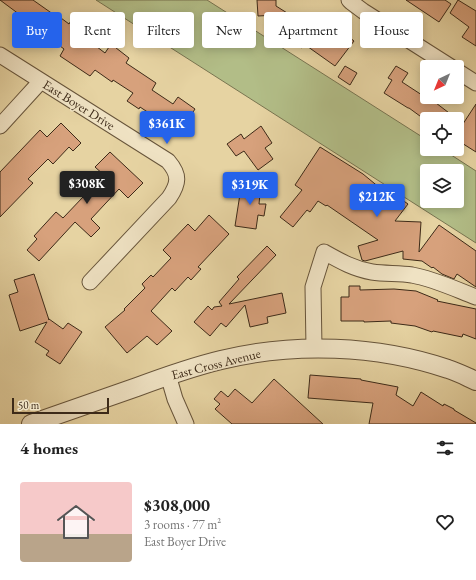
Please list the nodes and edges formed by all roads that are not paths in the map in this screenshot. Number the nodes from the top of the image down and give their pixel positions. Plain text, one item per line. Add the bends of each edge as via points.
1 (349, 0) edge
2 (0, 55) edge
3 (440, 60) edge
4 (464, 75) edge
5 (41, 81) junction
6 (476, 83) edge
7 (0, 126) edge
8 (90, 282) dead end
9 (476, 297) edge
10 (314, 348) junction
11 (168, 375) junction
12 (476, 381) edge
13 (31, 424) edge
14 (186, 424) edge

1 - 3 street
2 - 5 street, East Boyer Drive
4 - 6 street
5 - 7 street
5 - 8 street, East Boyer Drive via 168,161 176,171 177,183 169,198
9 - 10 street via 412,275 372,272 351,267 324,252 313,287
10 - 11 street, East Cross Avenue via 265,351
10 - 12 street, East Cross Avenue via 340,348 412,359 449,369
11 - 13 street, East Cross Avenue
11 - 14 street

